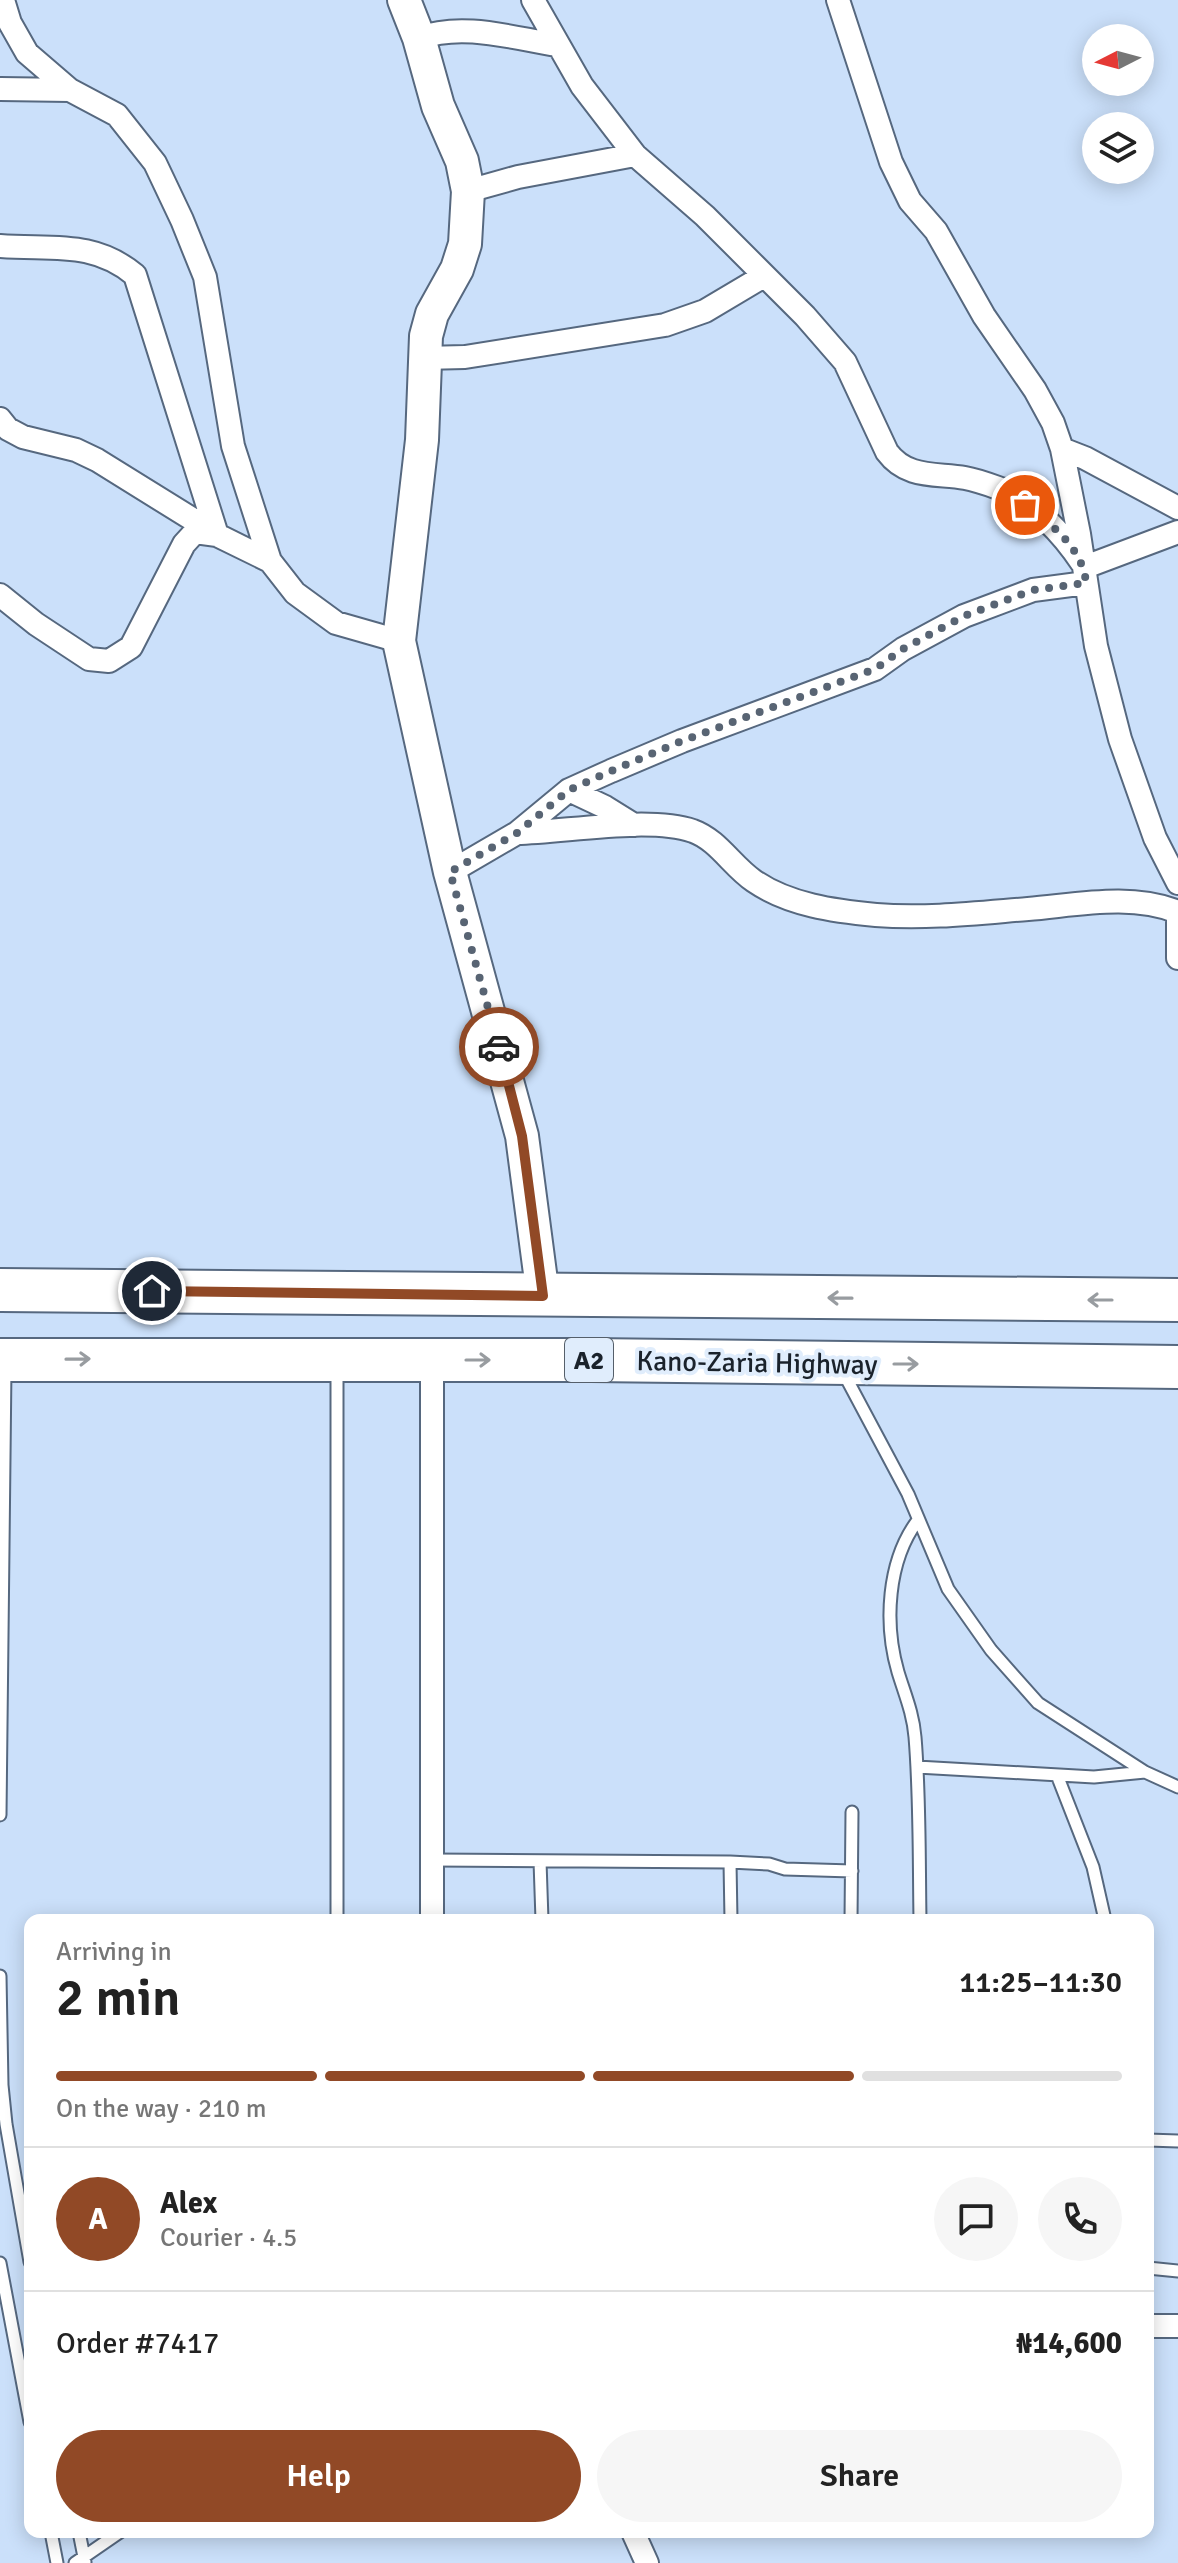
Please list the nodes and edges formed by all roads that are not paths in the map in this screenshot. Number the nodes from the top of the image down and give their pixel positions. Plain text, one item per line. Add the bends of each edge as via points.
1 (3, 0) edge
2 (533, 0) edge
3 (838, 0) edge
4 (411, 12) edge
5 (557, 45) junction
6 (0, 89) edge
7 (70, 90) junction
8 (635, 155) junction
9 (468, 191) junction
10 (0, 246) edge
11 (764, 276) junction
12 (423, 358) junction
13 (0, 419) edge
14 (1062, 449) junction
15 (1178, 508) edge
16 (1178, 532) edge
17 (217, 535) junction
18 (270, 561) junction
19 (1086, 575) junction
20 (0, 595) edge
21 (0, 617) edge
22 (36, 624) junction
23 (399, 641) junction
24 (569, 790) junction
25 (634, 825) junction
26 (517, 833) junction
27 (450, 872) junction
28 (1178, 883) edge
29 (1178, 914) edge
30 (1178, 958) edge
31 (0, 1290) edge
32 (543, 1296) junction
33 (1178, 1300) edge
34 (2, 1360) edge
35 (337, 1360) junction
36 (432, 1360) junction
37 (839, 1364) junction
38 (1178, 1367) edge
39 (918, 1520) junction
40 (917, 1767) junction
41 (1145, 1772) junction
42 (1057, 1775) junction
43 (1178, 1787) edge
44 (852, 1812) dead end
45 (0, 1815) edge
46 (432, 1860) junction
47 (540, 1861) junction
48 (730, 1862) junction
49 (852, 1871) junction
50 (337, 1914) edge
51 (432, 1914) edge
52 (542, 1914) edge
53 (731, 1914) edge
54 (851, 1914) edge
55 (920, 1914) edge
56 (1104, 1914) edge
57 (0, 1976) edge
58 (1154, 2140) edge
59 (1178, 2141) edge
60 (24, 2227) edge
61 (0, 2263) edge
62 (1154, 2269) edge
63 (1178, 2271) edge
64 (1154, 2326) edge
65 (1178, 2326) edge
66 (24, 2390) edge
67 (52, 2538) edge
68 (80, 2538) edge
69 (112, 2538) edge
70 (636, 2538) edge
71 (82, 2562) edge
72 (57, 2563) edge
73 (647, 2563) edge

1 - 7 street via 27,53
2 - 5 street
3 - 14 street via 891,162 910,201 936,231 984,316 1035,390
4 - 5 street via 437,32 457,29
4 - 9 street
5 - 8 street
6 - 7 street
7 - 18 street via 117,115 155,163 182,220 205,277 233,446
8 - 9 street
8 - 11 street
9 - 12 street via 465,244 432,314
10 - 17 street via 88,250 118,261 135,275
11 - 12 street via 705,311 665,325 465,357
11 - 19 street via 845,362 894,462 920,474 967,478 1004,490 1045,519 1069,544
12 - 23 street via 422,440
13 - 17 street via 23,437 97,460
14 - 15 street
14 - 19 street
16 - 19 street
17 - 18 street
17 - 22 street via 195,532 184,544 131,647 109,661 89,659
18 - 23 street via 295,593 336,623
19 - 24 street via 964,616 875,669 682,741
19 - 28 street via 1096,646 1120,739 1155,838
20 - 22 street
21 - 22 street
23 - 27 street
24 - 25 street
24 - 26 street
25 - 26 street
25 - 29 street via 695,832 754,881 824,908 929,915 1121,902 1150,903
26 - 27 street
27 - 32 street via 522,1136
29 - 30 street
31 - 32 highway, A2
33 -> 32 highway, A2
34 -> 35 highway, Kano-Zaria Highway / A2
34 - 45 lane
35 - 36 highway, Kano-Zaria Highway / A2
35 - 50 lane
36 -> 37 highway, Kano-Zaria Highway / A2
36 - 46 street
37 -> 38 highway, Kano-Zaria Highway / A2
37 - 39 lane
39 - 40 lane via 899,1550 892,1581 891,1634 913,1714
39 - 41 lane via 948,1589 1000,1661 1038,1703
40 - 42 lane
40 - 55 lane
41 - 42 lane
41 - 43 lane
42 - 56 lane via 1093,1867
44 - 49 lane
46 - 47 lane
46 - 51 street
47 - 48 lane
47 - 52 lane
48 - 49 lane
48 - 53 lane
49 - 54 lane
57 - 60 lane via 4,2111
58 - 59 lane
61 - 66 lane
62 - 63 lane
64 - 65 street
67 - 72 lane
68 - 71 lane
69 - 71 lane
70 - 73 street

